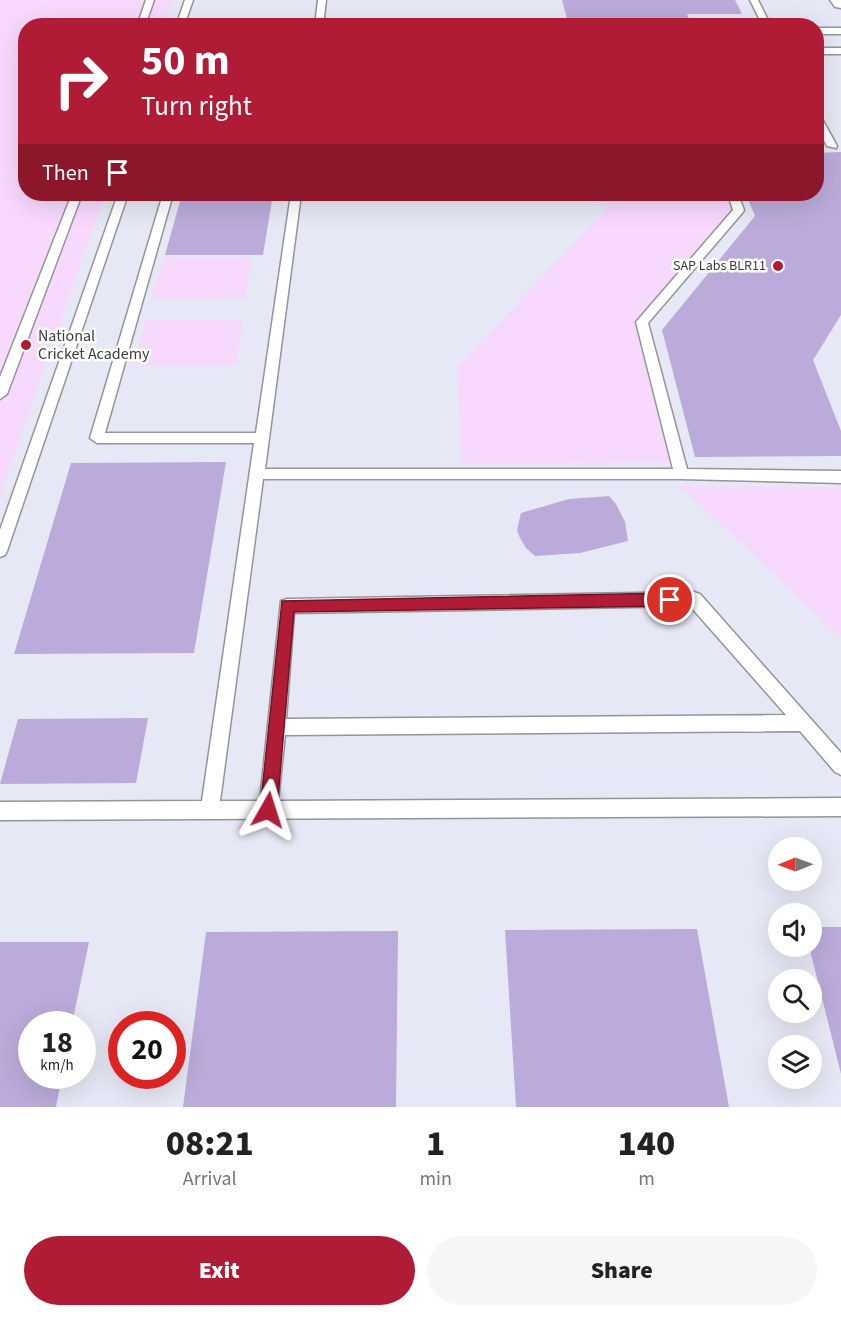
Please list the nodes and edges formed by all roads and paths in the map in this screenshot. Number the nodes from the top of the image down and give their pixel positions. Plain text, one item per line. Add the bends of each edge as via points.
1 (150, 0) edge
2 (189, 0) edge
3 (322, 0) edge
4 (754, 0) edge
5 (144, 18) edge
6 (183, 18) edge
7 (320, 18) edge
8 (763, 18) edge
9 (824, 31) edge
10 (841, 31) edge
11 (824, 51) edge
12 (841, 51) edge
13 (824, 129) edge
14 (836, 146) edge
15 (74, 201) edge
16 (121, 201) edge
17 (166, 201) edge
18 (295, 201) edge
19 (736, 201) edge
20 (0, 394) edge
21 (262, 438) junction
22 (257, 474) junction
23 (681, 474) junction
24 (841, 477) edge
25 (0, 551) edge
26 (804, 723) junction
27 (277, 727) junction
28 (841, 766) edge
29 (841, 807) edge
30 (210, 810) junction
31 (268, 810) junction
32 (0, 811) edge

1 - 5 lane
2 - 6 lane
3 - 7 lane
4 - 8 lane
9 - 10 lane
11 - 12 lane
13 - 14 lane
15 - 20 lane
16 - 25 lane
17 - 21 lane via 97,438
18 - 21 lane
19 - 23 lane via 739,210 642,322
21 - 22 lane
22 - 23 lane
22 - 30 lane
23 - 24 lane
26 - 27 lane
26 - 27 lane via 694,599 287,606
26 - 28 lane
27 - 31 lane
29 - 31 lane
30 - 31 lane
30 - 32 lane

